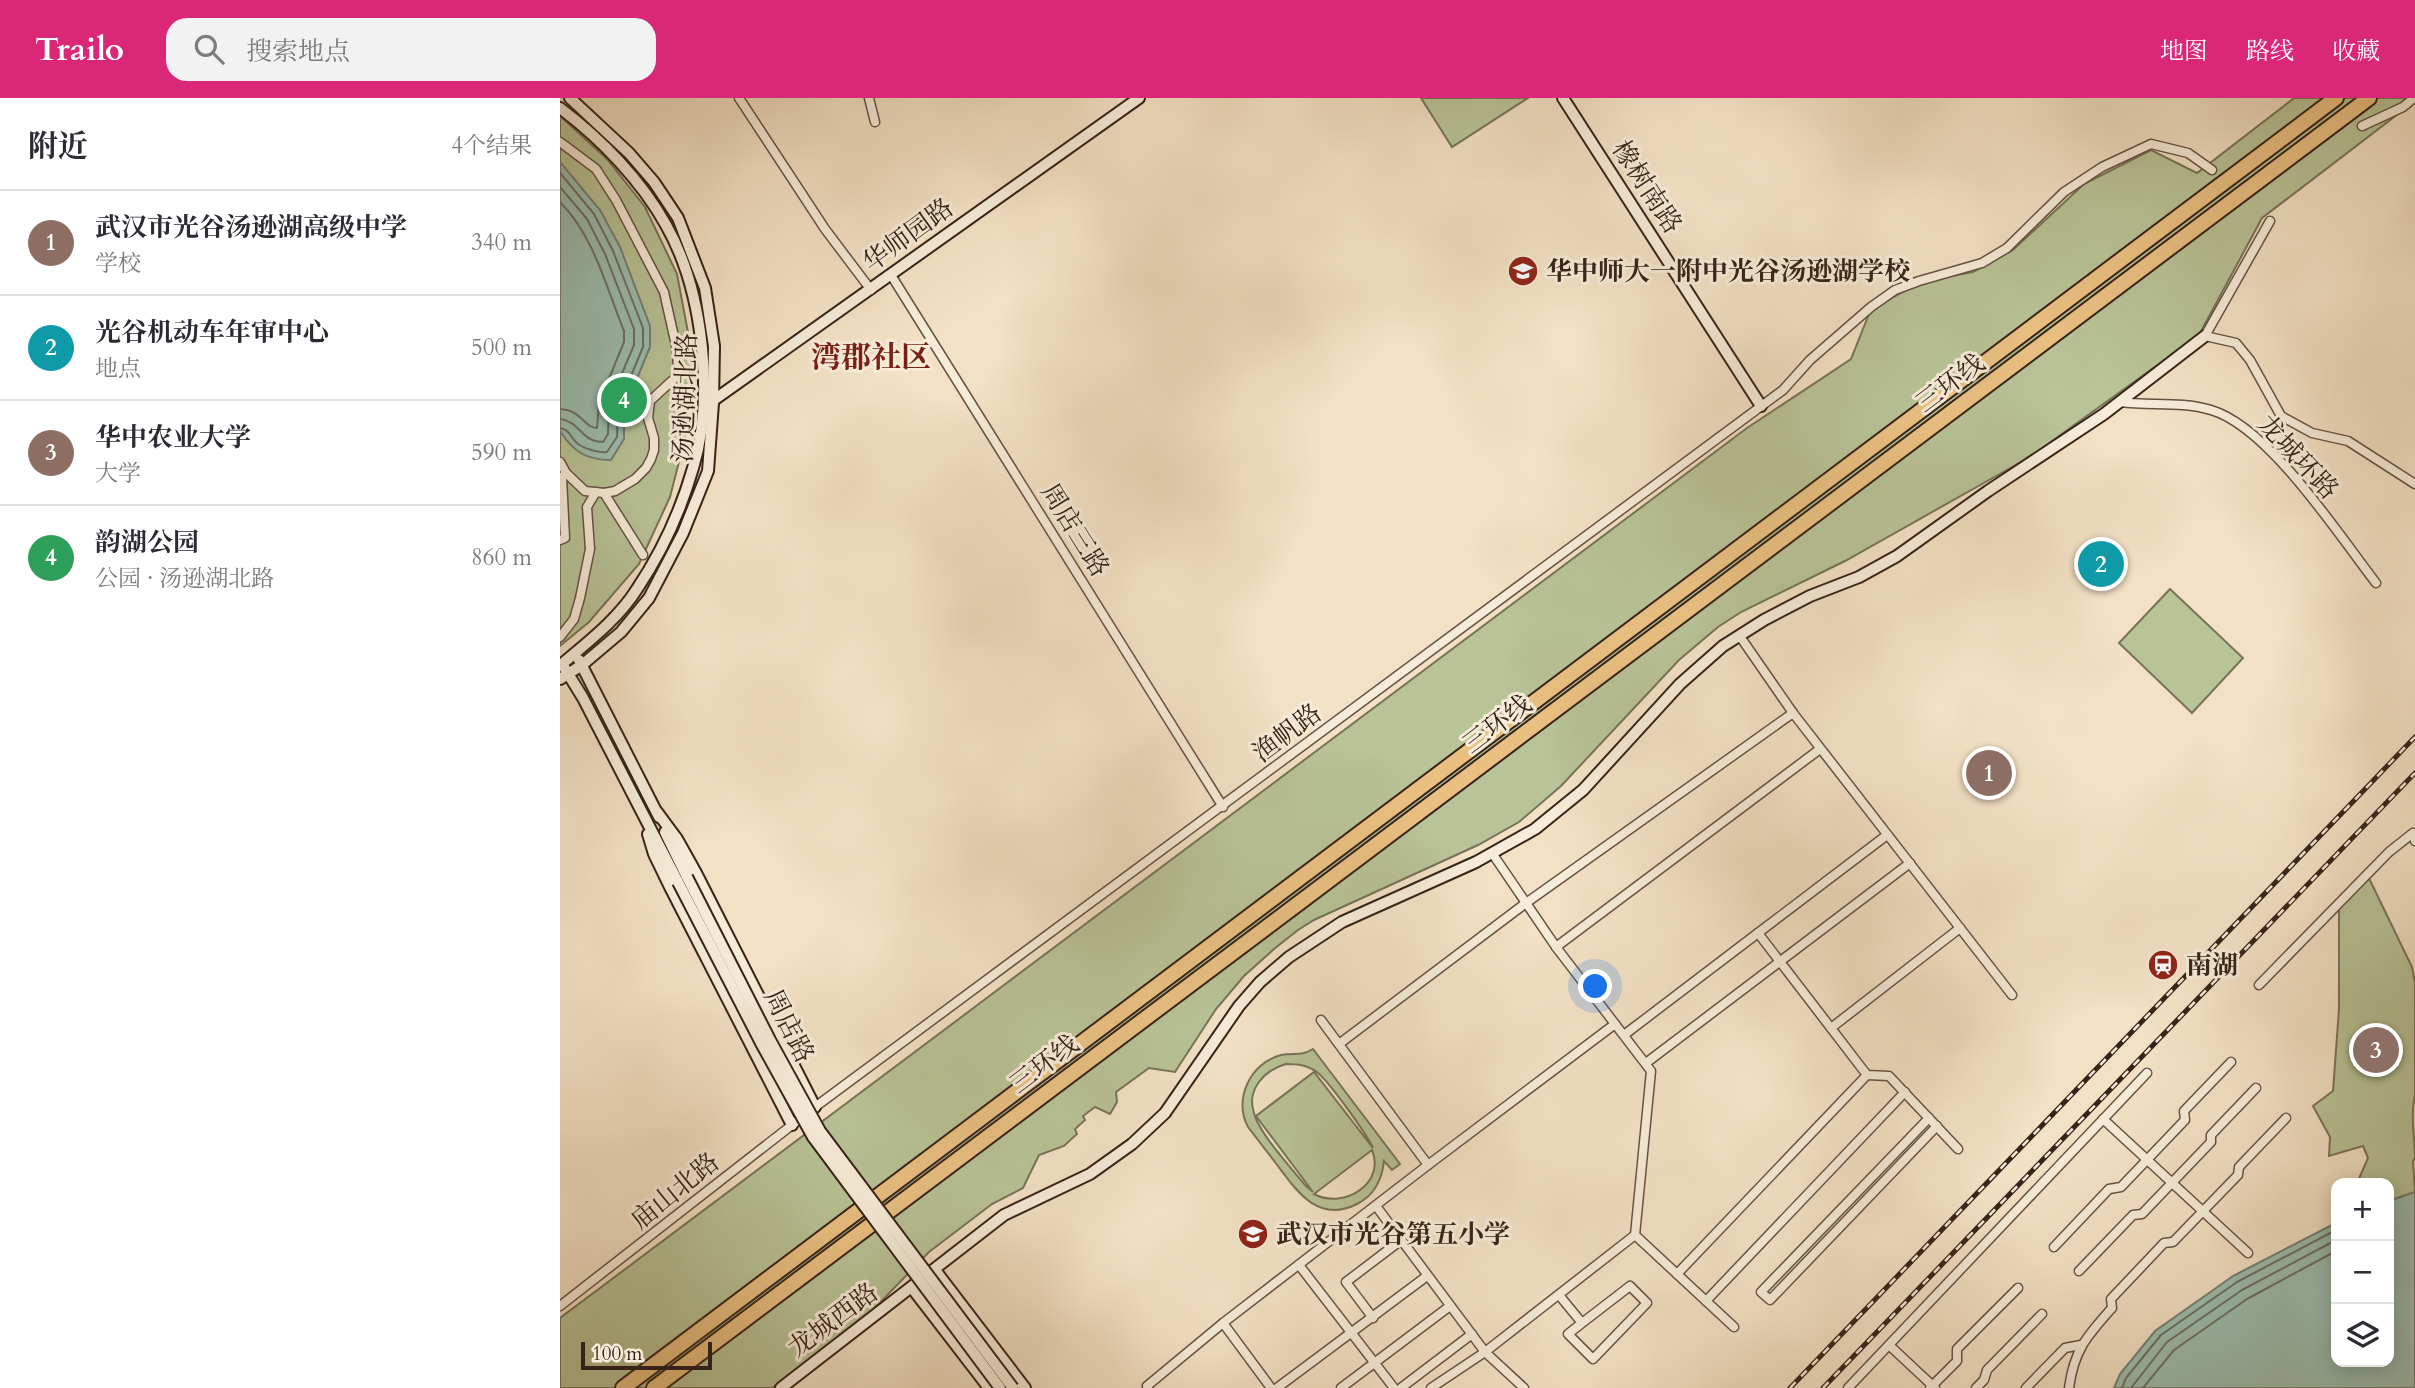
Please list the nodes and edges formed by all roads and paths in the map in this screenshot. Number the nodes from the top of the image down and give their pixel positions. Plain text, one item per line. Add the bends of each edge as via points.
1 (570, 98) edge
2 (739, 98) edge
3 (869, 98) edge
4 (1139, 98) edge
5 (1563, 98) edge
6 (2336, 98) edge
7 (2369, 98) edge
8 (2414, 98) edge
9 (560, 108) edge
10 (875, 122) dead end
11 (2362, 126) dead end
12 (560, 142) edge
13 (2212, 170) dead end
14 (2270, 221) dead end
15 (891, 275) junction
16 (871, 289) junction
17 (2205, 336) junction
18 (708, 402) junction
19 (2120, 402) junction
20 (1761, 406) junction
21 (560, 463) edge
22 (566, 473) junction
23 (2415, 484) edge
24 (600, 493) junction
25 (560, 541) edge
26 (643, 555) dead end
27 (2376, 583) dead end
28 (1739, 635) junction
29 (560, 637) edge
30 (574, 653) junction
31 (561, 665) edge
32 (582, 665) junction
33 (565, 677) edge
34 (1793, 713) junction
35 (1821, 749) junction
36 (1223, 807) junction
37 (657, 812) junction
38 (644, 818) junction
39 (1887, 835) junction
40 (2415, 841) edge
41 (1492, 853) junction
42 (1910, 863) junction
43 (683, 879) junction
44 (1526, 903) junction
45 (1960, 928) junction
46 (1758, 933) junction
47 (1556, 947) junction
48 (1780, 961) junction
49 (2259, 985) dead end
50 (2012, 995) dead end
51 (1321, 1020) dead end
52 (1615, 1024) junction
53 (1831, 1028) junction
54 (1624, 1035) junction
55 (1339, 1044) junction
56 (2231, 1062) dead end
57 (1646, 1063) junction
58 (2147, 1073) dead end
59 (1867, 1075) junction
60 (2256, 1088) dead end
61 (1905, 1092) junction
62 (815, 1107) junction
63 (1929, 1118) junction
64 (2286, 1118) dead end
65 (2103, 1119) junction
66 (792, 1125) junction
67 (1937, 1126) junction
68 (1958, 1149) dead end
69 (2147, 1159) junction
70 (1428, 1165) junction
71 (2172, 1182) junction
72 (1855, 1194) junction
73 (1864, 1203) junction
74 (1376, 1206) junction
75 (2203, 1211) junction
76 (1635, 1235) junction
77 (1400, 1241) junction
78 (2054, 1247) dead end
79 (2248, 1252) dead end
80 (1299, 1265) junction
81 (935, 1270) junction
82 (2079, 1271) dead end
83 (1677, 1275) junction
84 (1427, 1276) junction
85 (2018, 1287) dead end
86 (912, 1288) junction
87 (1559, 1295) junction
88 (1706, 1301) junction
89 (560, 1306) edge
90 (1450, 1306) junction
91 (2042, 1314) dead end
92 (1373, 1318) junction
93 (1223, 1323) junction
94 (1582, 1323) junction
95 (1734, 1327) dead end
96 (1350, 1333) junction
97 (1472, 1334) junction
98 (1889, 1345) junction
99 (2081, 1345) junction
100 (1485, 1352) junction
101 (1373, 1363) junction
102 (1517, 1386) edge
103 (1932, 1387) edge
104 (623, 1388) edge
105 (654, 1388) edge
106 (781, 1388) edge
107 (989, 1388) edge
108 (1000, 1388) edge
109 (1013, 1388) edge
110 (1025, 1388) edge
111 (1148, 1388) edge
112 (1274, 1388) edge
113 (1341, 1388) edge
114 (1394, 1388) edge
115 (1401, 1388) edge
116 (1431, 1388) edge
117 (1848, 1388) edge
118 (1976, 1388) edge
119 (2025, 1388) edge
120 (2069, 1388) edge

1 - 18 street, 汤逊湖北路 via 629,153 678,218 705,288 715,346
2 - 16 street via 825,229
3 - 10 street
4 - 15 street, 华师园路
5 - 20 street, 橡树南路
6 - 104 highway, 三环线
7 - 105 highway, 三环线
8 - 11 street
9 - 18 street, 汤逊湖北路 via 591,133 642,188 667,226 697,305
12 - 24 street via 596,169 616,200 664,292 677,350 675,378 650,401 651,459 635,479 615,491
13 - 20 street, 渔帆路 via 2188,153 2151,144 2111,163 2063,192 2016,240 1982,263 1895,290
14 - 17 street
15 - 16 street, 华师园路
15 - 36 street, 周店三路
16 - 18 street, 华师园路
17 - 19 street, 龙城西路
17 - 23 street via 2236,343 2281,416 2312,433 2348,441
18 - 30 street, 汤逊湖北路 via 694,468 671,527 637,589 611,622
18 - 32 street, 汤逊湖北路 via 708,471 668,565 621,632
19 - 27 street, 龙城环路 via 2203,408 2247,428 2297,481
19 - 28 street, 龙城西路 via 1883,564 1810,596
20 - 36 street, 渔帆路
21 - 22 street
22 - 24 street via 584,491
22 - 25 street via 561,487 565,538
24 - 26 street
24 - 29 street via 587,507 590,549 580,598 574,619
28 - 34 street
28 - 41 street, 龙城西路 via 1680,684 1571,802
30 - 31 street, 汤逊湖北路
30 - 32 street, 周店路
31 - 33 street, 汤逊湖北路
32 - 33 street, 汤逊湖北路
32 - 37 street, 周店路
33 - 38 street, 周店路
34 - 35 street
34 - 44 street
35 - 39 street
35 - 47 street
36 - 62 street, 渔帆路
37 - 43 street, 周店路
37 - 62 street via 696,873
38 - 43 street, 周店路
38 - 66 street via 654,854
39 - 42 street
39 - 46 street
40 - 49 street via 2413,833 2389,852
41 - 44 street
41 - 81 street, 龙城西路 via 1342,922 1289,957 1239,1006 1172,1104 1144,1134 1090,1174 1004,1215
42 - 45 street
42 - 48 street
43 - 108 street, 周店路, bridge via 761,1043 813,1137
43 - 109 street, 周店路, bridge via 820,1131
44 - 47 street
44 - 55 street
45 - 50 street
45 - 53 street
46 - 48 street
46 - 54 street
47 - 52 street
48 - 53 street
48 - 57 street
51 - 55 street
52 - 54 street
52 - 70 street
53 - 59 street
54 - 57 street
55 - 70 street
56 - 69 street
57 - 76 street via 1651,1071
58 - 65 street
59 - 61 street via 1889,1076
59 - 83 street
60 - 71 street
61 - 63 street
61 - 88 street
62 - 66 street, 庙山北路
63 - 67 street
63 - 72 street
64 - 75 street
65 - 69 street
65 - 98 street
66 - 89 street, 庙山北路
67 - 68 street
67 - 73 street
69 - 71 street
69 - 78 street via 2121,1186 2109,1189
70 - 74 street
71 - 75 street
71 - 82 street
72 - 73 street
72 - 73 street via 1761,1292 1770,1300
74 - 77 street
74 - 80 street
75 - 79 street
75 - 99 street via 2173,1242 2164,1243 2111,1299 2112,1308
76 - 83 street
76 - 87 street
77 - 84 street
77 - 92 street via 1346,1282
80 - 93 street
80 - 96 street
81 - 86 street, 龙城西路
81 - 110 street
83 - 88 street
84 - 90 street
84 - 92 street
85 - 103 street via 1957,1349 1957,1361
86 - 106 street, 龙城西路
86 - 107 street
87 - 94 street
87 - 100 street
88 - 95 street
90 - 97 street
90 - 101 street
91 - 118 street via 1987,1370
92 - 96 street
93 - 111 street
93 - 112 street
94 - 94 street via 1630,1286 1647,1303 1593,1359 1567,1334
96 - 101 street
96 - 112 street
97 - 100 street
97 - 115 street
98 - 103 street
98 - 117 street
99 - 119 street via 2065,1348
99 - 120 street
100 - 102 street
100 - 116 street
101 - 113 street
101 - 114 street

